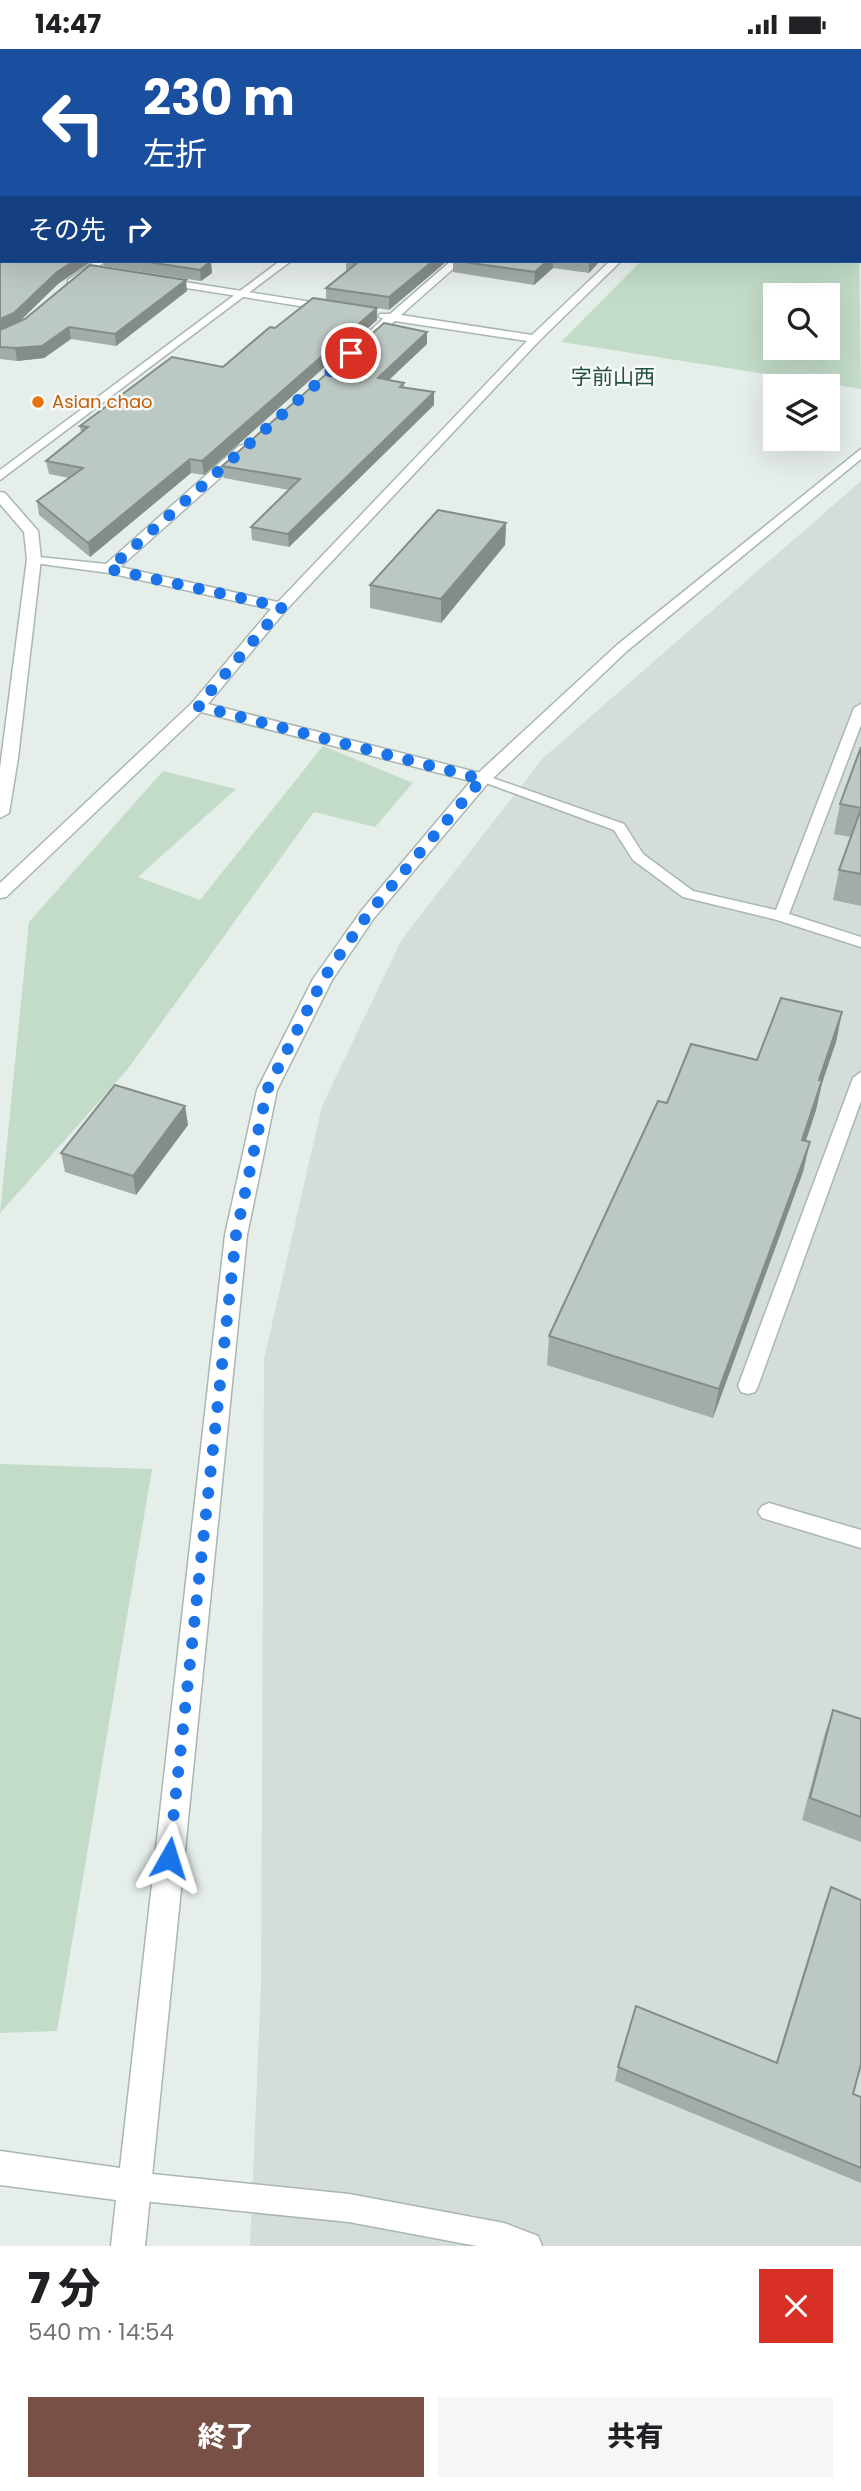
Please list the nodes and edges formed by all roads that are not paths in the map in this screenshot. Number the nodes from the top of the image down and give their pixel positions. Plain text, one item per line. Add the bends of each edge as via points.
1 (283, 263) edge
2 (454, 263) edge
3 (614, 263) edge
4 (101, 266) edge
5 (152, 280) edge
6 (64, 288) edge
7 (242, 294) junction
8 (338, 309) edge
9 (385, 317) junction
10 (535, 339) junction
11 (350, 355) edge
12 (256, 438) edge
13 (861, 453) edge
14 (0, 476) edge
15 (0, 496) edge
16 (34, 559) junction
17 (109, 569) junction
18 (282, 607) junction
19 (198, 706) junction
20 (861, 708) edge
21 (5, 759) edge
22 (482, 779) junction
23 (0, 813) edge
24 (0, 893) edge
25 (781, 916) junction
26 (861, 942) edge
27 (861, 1078) edge
28 (748, 1386) dead end
29 (769, 1511) dead end
30 (861, 1539) edge
31 (0, 2168) edge
32 (132, 2186) junction
33 (128, 2246) edge
34 (528, 2246) edge

1 - 7 street
2 - 9 street
3 - 10 street
4 - 6 street
5 - 7 street
7 - 8 street
7 - 14 street
9 - 10 street
9 - 11 street
10 - 18 street
12 - 17 street
13 - 22 street via 622,648
15 - 16 street via 31,531
16 - 17 street
16 - 21 street
17 - 18 street
18 - 19 street
19 - 22 street
19 - 24 street
20 - 25 lane
21 - 23 street
22 - 25 lane via 619,827 638,857 688,894
22 - 32 street via 368,914 323,979 267,1090 236,1235
25 - 26 lane
27 - 28 lane
29 - 30 lane
31 - 32 street
32 - 33 street
32 - 34 lane via 349,2208 505,2237

